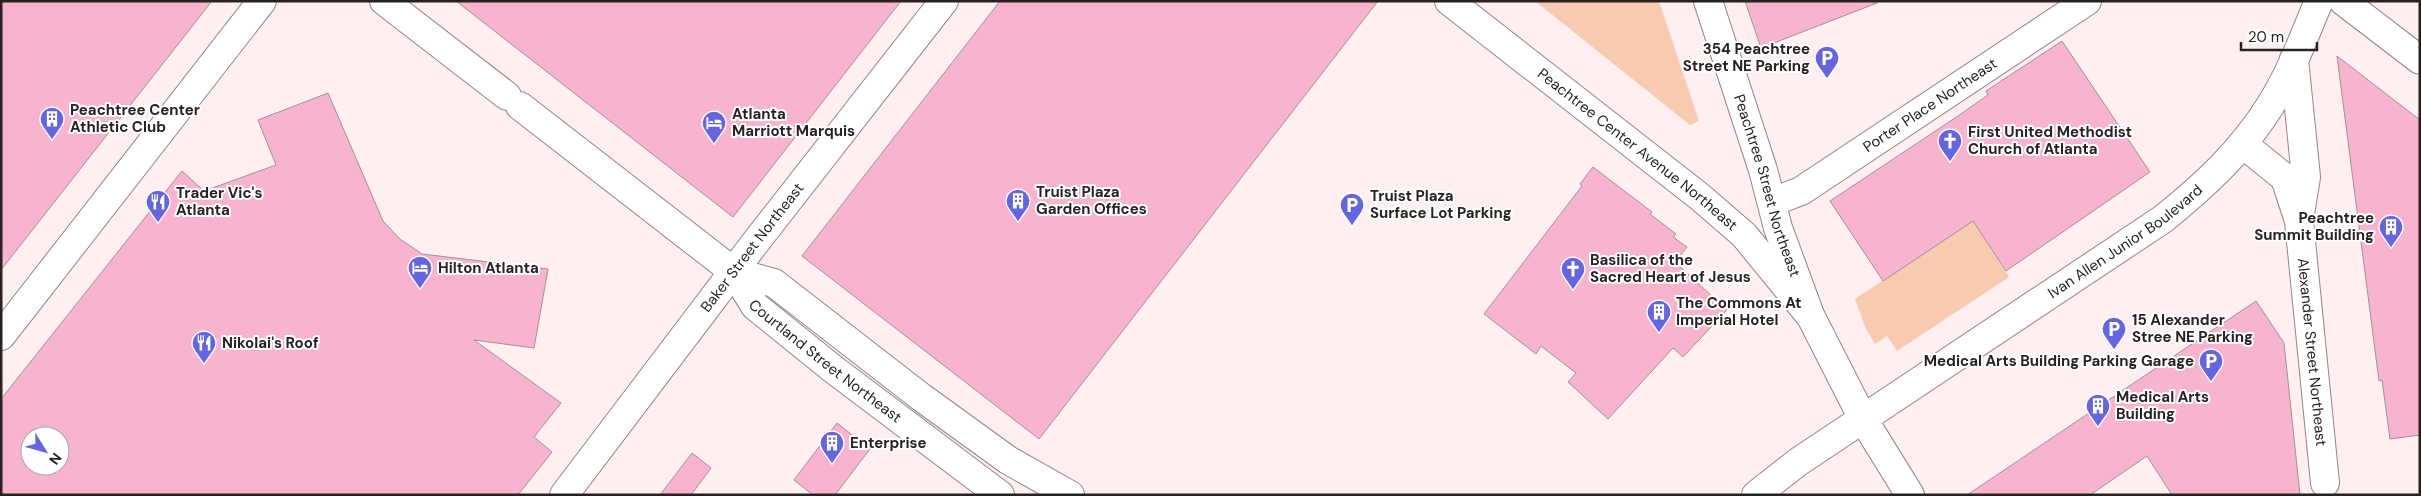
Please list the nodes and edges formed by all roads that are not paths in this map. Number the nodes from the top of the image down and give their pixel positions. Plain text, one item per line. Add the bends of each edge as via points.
1 (262, 1) edge
2 (384, 1) edge
3 (944, 1) edge
4 (1448, 1) edge
5 (1708, 1) edge
6 (2086, 1) edge
7 (2319, 1) edge
8 (2343, 1) edge
9 (2294, 59) junction
10 (2420, 60) edge
11 (2243, 144) junction
12 (1772, 202) junction
13 (2299, 221) junction
14 (734, 272) junction
15 (1810, 315) junction
16 (1, 336) edge
17 (1863, 419) junction
18 (2326, 483) dead end
19 (564, 495) edge
20 (1000, 495) edge
21 (1070, 495) edge
22 (1756, 495) edge
23 (1910, 495) edge

1 - 16 main road
2 - 14 main road, Courtland Street Northeast
3 - 14 main road, Baker Street Northeast
4 - 15 main road, Peachtree Center Avenue Northeast via 1700,197 1744,235
5 - 12 main road, Peachtree Street Northeast
6 - 12 main road, Porter Place Northeast via 1801,191
7 - 9 main road, Ivan Allen Junior Boulevard
8 - 10 main road
9 - 11 main road, Ivan Allen Junior Boulevard via 2271,105
9 - 13 main road, Alexander Street Northeast via 2306,177
11 - 13 main road, Alexander Street Northeast via 2285,178
11 - 17 main road, Ivan Allen Junior Boulevard via 2203,187 2163,220
12 - 15 main road, Peachtree Street Northeast via 1778,228
13 - 18 main road, Alexander Street Northeast
14 - 19 main road, Baker Street Northeast
14 - 20 main road, Courtland Street Northeast via 755,306
14 - 21 main road via 774,283 1000,454
15 - 17 main road, Peachtree Street Northeast
17 - 22 main road, Ivan Allen Junior Boulevard via 1798,462
17 - 23 main road, Peachtree Street Northeast

